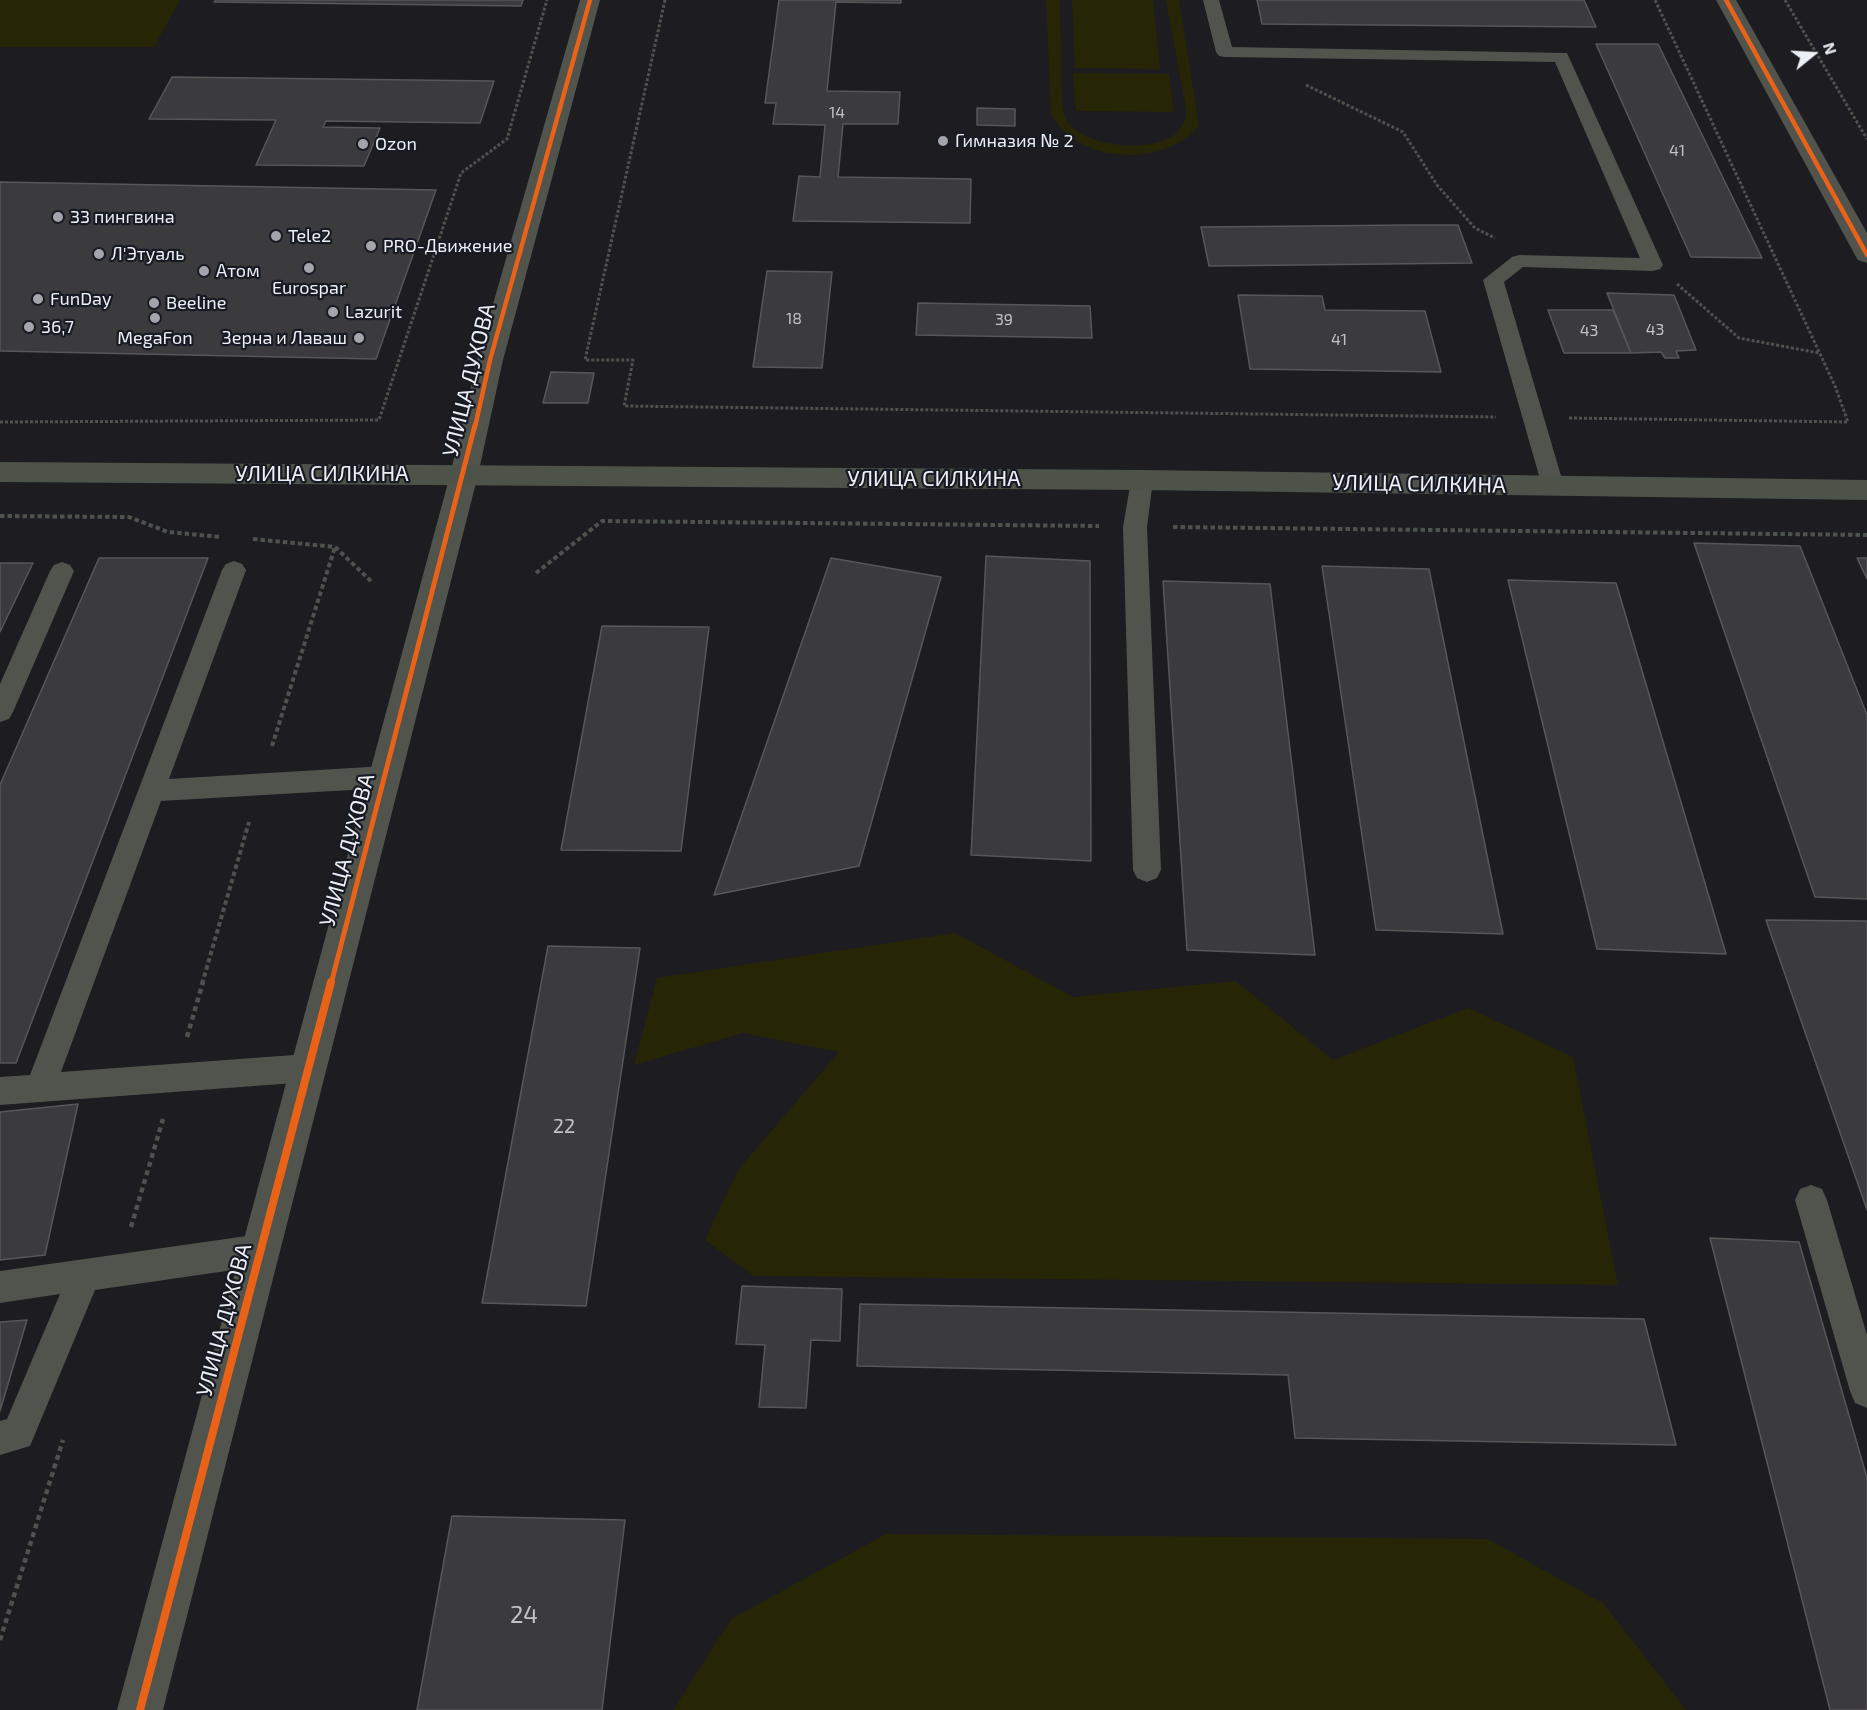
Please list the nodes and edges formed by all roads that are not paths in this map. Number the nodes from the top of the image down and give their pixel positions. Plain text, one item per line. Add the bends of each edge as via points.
1 (590, 0) edge
2 (1211, 0) edge
3 (1726, 0) edge
4 (1867, 255) edge
5 (0, 472) edge
6 (464, 475) junction
7 (1142, 480) junction
8 (1553, 486) junction
9 (1867, 490) edge
10 (234, 570) dead end
11 (62, 571) dead end
12 (0, 712) edge
13 (385, 777) junction
14 (151, 791) junction
15 (1147, 870) dead end
16 (309, 1068) junction
17 (41, 1086) junction
18 (0, 1090) edge
19 (1811, 1200) dead end
20 (261, 1250) junction
21 (84, 1277) junction
22 (0, 1287) edge
23 (1867, 1391) edge
24 (0, 1438) edge
25 (140, 1710) edge

1 - 6 street, УЛИЦА ДУХОВА via 490,360
2 - 8 lane via 1225,52 1561,57 1653,265 1519,261 1493,280
3 - 4 street
5 - 6 main road, УЛИЦА СИЛКИНА
6 - 7 main road, УЛИЦА СИЛКИНА
6 - 13 street, УЛИЦА ДУХОВА
7 - 8 main road, УЛИЦА СИЛКИНА
7 - 15 lane via 1135,527
8 - 9 main road, УЛИЦА СИЛКИНА
10 - 14 lane
11 - 12 lane
13 - 14 lane
13 - 16 street, УЛИЦА ДУХОВА
14 - 17 lane
16 - 17 lane
16 - 20 street, УЛИЦА ДУХОВА
17 - 18 lane
19 - 23 lane
20 - 21 lane
20 - 25 street, УЛИЦА ДУХОВА
21 - 22 lane
21 - 24 lane via 18,1434

